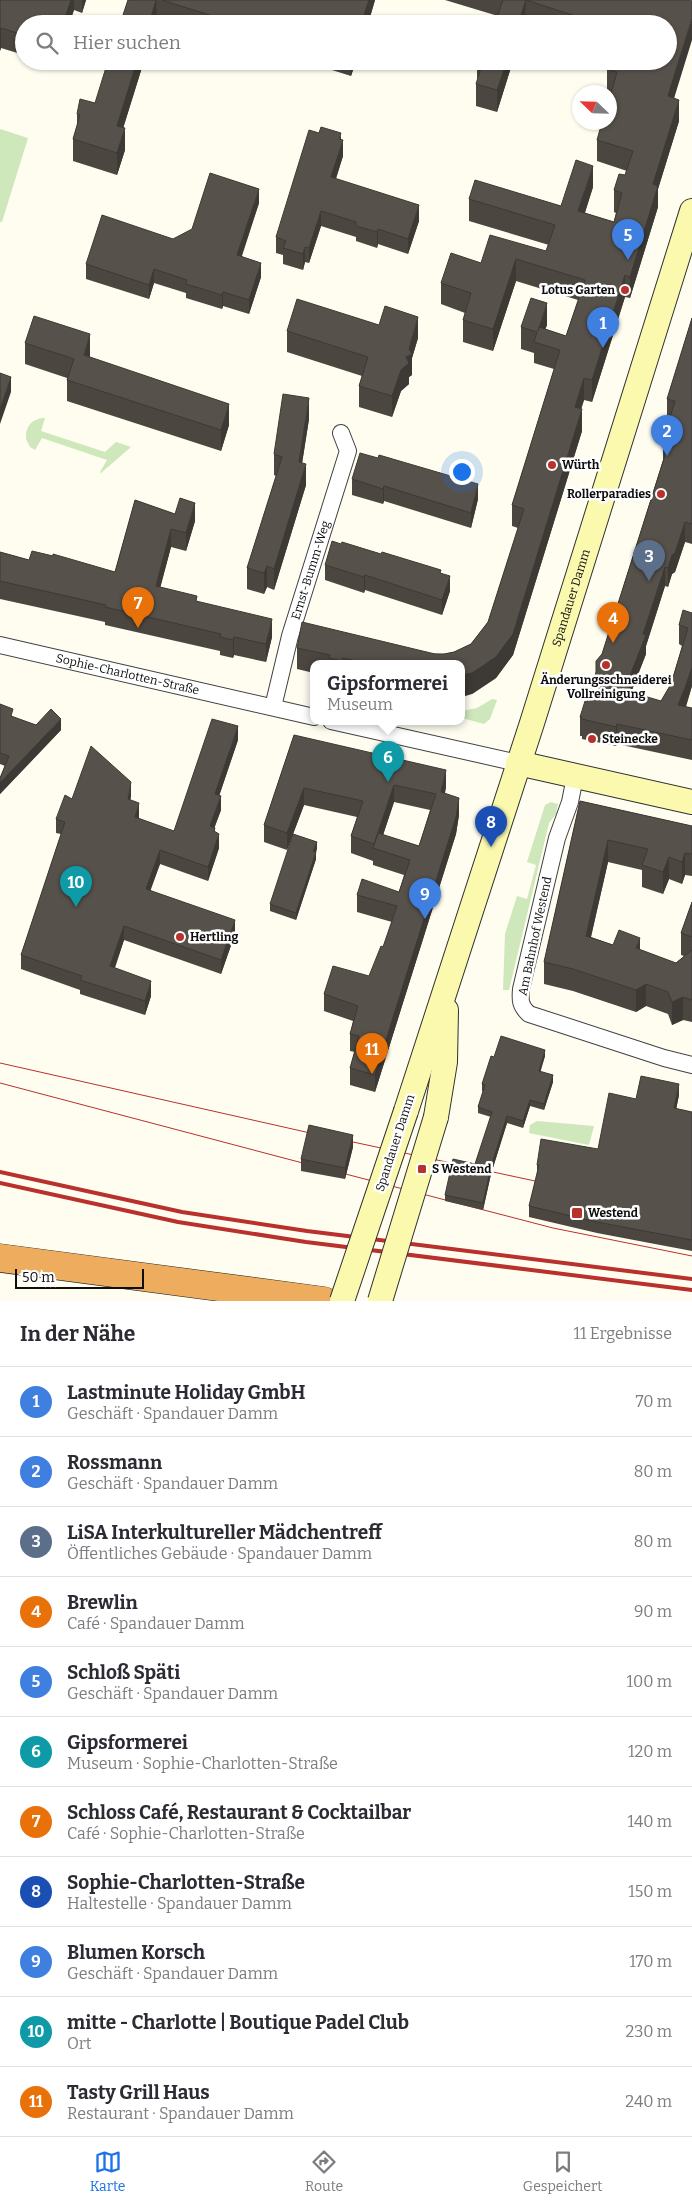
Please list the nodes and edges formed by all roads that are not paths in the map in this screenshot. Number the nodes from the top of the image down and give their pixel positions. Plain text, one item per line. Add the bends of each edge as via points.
1 (692, 211) edge
2 (341, 433) dead end
3 (0, 645) edge
4 (273, 707) junction
5 (310, 716) edge
6 (349, 725) edge
7 (518, 763) junction
8 (575, 777) junction
9 (692, 802) edge
10 (447, 986) junction
11 (692, 1064) edge
12 (0, 1258) edge
13 (316, 1300) edge
14 (342, 1301) edge
15 (380, 1301) edge

1 - 7 main road, Spandauer Damm
2 - 4 street, Ernst-Bumm-Weg via 348,451 290,636
3 - 4 street, Sophie-Charlotten-Straße
4 - 5 street, Sophie-Charlotten-Straße
6 - 7 street
7 - 8 main road
7 - 10 main road, Spandauer Damm
8 - 9 main road
8 - 11 street, Am Bahnhof Westend via 557,838 524,979 520,999 522,1008 534,1016
10 - 14 main road, Spandauer Damm, bridge
10 - 15 main road, Spandauer Damm, bridge via 444,1062 436,1117
12 - 13 highway

